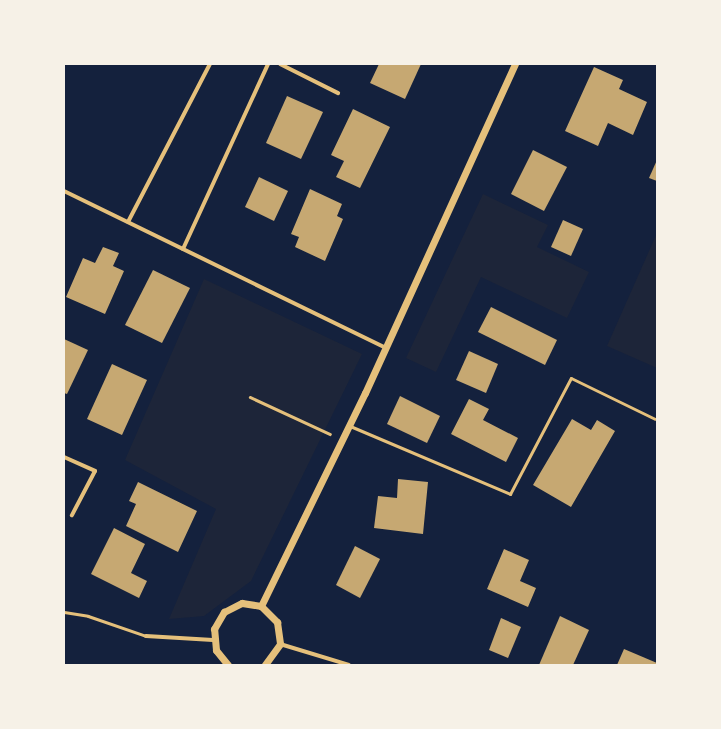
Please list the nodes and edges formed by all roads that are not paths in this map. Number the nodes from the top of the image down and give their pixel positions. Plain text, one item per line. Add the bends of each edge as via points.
1 (210, 64) edge
2 (268, 64) edge
3 (280, 64) edge
4 (515, 64) edge
5 (338, 93) dead end
6 (64, 191) edge
7 (128, 222) junction
8 (184, 249) junction
9 (384, 347) junction
10 (655, 419) dead end
11 (349, 426) junction
12 (64, 457) edge
13 (72, 514) dead end
14 (261, 606) junction
15 (64, 612) edge
16 (146, 636) joint
17 (213, 640) junction
18 (280, 644) junction
19 (228, 665) edge
20 (265, 665) edge
21 (349, 665) edge

1 - 7 street
2 - 8 street
3 - 5 street
4 - 9 street
6 - 7 street
7 - 8 street
8 - 9 street
9 - 11 street
10 - 11 lane via 571,378 510,494
11 - 14 street
12 - 13 street via 95,471
14 - 17 street via 242,603 224,612 216,625
14 - 18 street via 277,622
15 - 16 lane
16 - 17 street
17 - 19 street via 216,650
18 - 20 street
18 - 21 street

